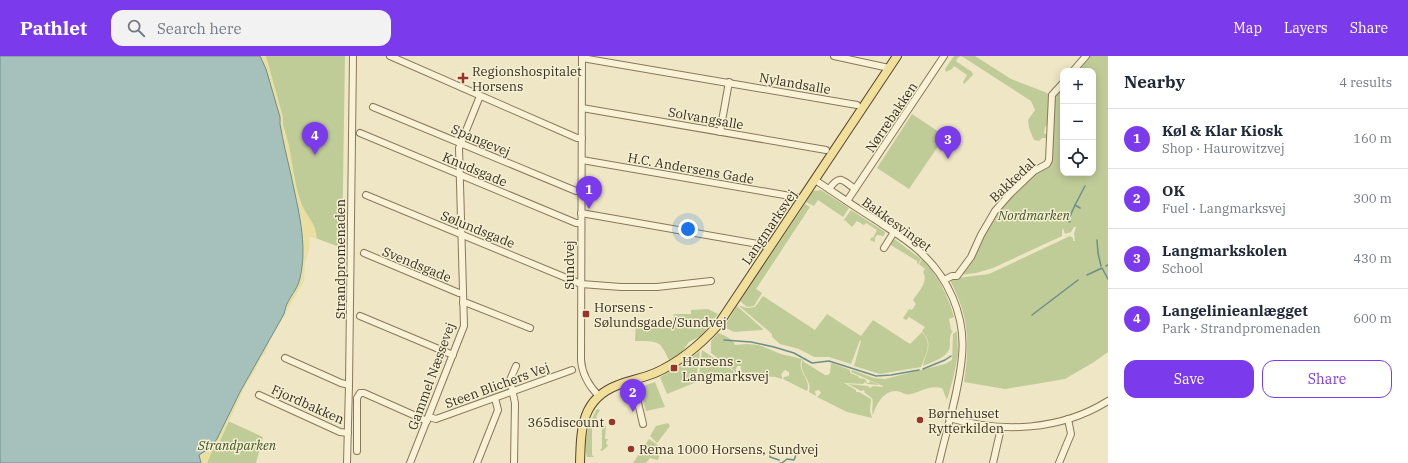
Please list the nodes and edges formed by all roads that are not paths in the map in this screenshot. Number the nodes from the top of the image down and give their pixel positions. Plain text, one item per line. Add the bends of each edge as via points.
1 (353, 56) edge
2 (390, 56) edge
3 (834, 56) edge
4 (897, 56) edge
5 (944, 56) edge
6 (1086, 56) edge
7 (582, 57) edge
8 (889, 68) junction
9 (1076, 68) edge
10 (729, 82) junction
11 (1060, 86) edge
12 (480, 96) junction
13 (857, 105) dead end
14 (373, 107) dead end
15 (582, 108) junction
16 (720, 132) junction
17 (360, 133) dead end
18 (582, 138) junction
19 (460, 143) junction
20 (826, 150) dead end
21 (582, 160) junction
22 (460, 175) junction
23 (815, 180) junction
24 (829, 189) junction
25 (855, 189) junction
26 (581, 191) junction
27 (366, 195) dead end
28 (796, 197) dead end
29 (847, 201) junction
30 (581, 213) junction
31 (582, 223) junction
32 (894, 232) junction
33 (462, 234) junction
34 (764, 245) dead end
35 (884, 248) dead end
36 (364, 253) dead end
37 (944, 280) junction
38 (711, 281) dead end
39 (581, 284) junction
40 (463, 293) junction
41 (463, 303) junction
42 (360, 316) dead end
43 (530, 328) dead end
44 (453, 355) junction
45 (285, 358) dead end
46 (516, 366) dead end
47 (572, 370) dead end
48 (633, 380) junction
49 (349, 385) junction
50 (513, 391) junction
51 (259, 395) dead end
52 (599, 396) junction
53 (495, 398) junction
54 (1108, 401) edge
55 (949, 418) junction
56 (428, 419) junction
57 (1068, 419) junction
58 (643, 424) dead end
59 (1001, 428) junction
60 (348, 433) junction
61 (357, 451) dead end
62 (346, 463) edge
63 (410, 463) edge
64 (477, 463) edge
65 (514, 463) edge
66 (580, 463) edge
67 (939, 463) edge
68 (993, 463) edge
69 (1059, 463) edge

1 - 49 street, Strandpromenaden
2 - 12 street
3 - 8 street
4 - 8 main road, Langmarksvej
5 - 25 street, Nørrebakken
6 - 9 street
7 - 10 street, Nylandsalle
7 - 15 street, Sundvej
8 - 23 main road, Langmarksvej
10 - 13 street, Nylandsalle
10 - 16 street
11 - 37 street, Bakkedal via 1052,95 1047,164 1034,171 1004,200 957,276
12 - 18 street
12 - 19 street
14 - 19 street, Spangevej
15 - 16 street, Solvangsalle
15 - 18 street, Sundvej
16 - 20 street, Solvangsalle
17 - 22 street, Knudsgade
18 - 21 street, Sundvej
19 - 22 street, Gammel Næssevej
19 - 26 street, Spangevej
21 - 26 street, Sundvej
21 - 28 street, H.C. Andersens Gade
22 - 31 street, Knudsgade via 576,223
22 - 33 street, Gammel Næssevej
23 - 24 street, Bakkesvinget
23 - 48 main road, Langmarksvej via 727,312 710,333 699,345 670,366
24 - 25 street via 838,179
24 - 29 street, Bakkesvinget
25 - 29 street, Nørrebakken
26 - 30 street, Sundvej
27 - 33 street, Sølundsgade
29 - 32 street, Bakkesvinget
30 - 31 street, Sundvej
30 - 34 street
31 - 39 street, Sundvej
32 - 35 street
32 - 37 street, Bakkesvinget via 926,256
33 - 39 street, Sølundsgade
33 - 40 street, Gammel Næssevej
36 - 40 street, Svendsgade
37 - 55 street, Bakkesvinget via 955,302 962,341 960,370
38 - 39 street via 657,287
39 - 52 street, Sundvej via 581,365 586,380
40 - 41 street, Gammel Næssevej
41 - 43 street
41 - 44 street, Gammel Næssevej via 464,326
42 - 44 street
44 - 56 street, Gammel Næssevej
45 - 49 street
46 - 50 street via 510,380
47 - 50 street, Steen Blichers Vej
48 - 52 main road, Langmarksvej via 612,387
48 - 58 street
49 - 60 street, Strandpromenaden
50 - 53 street, Steen Blichers Vej
50 - 65 street via 516,403
51 - 60 street, Fjordbakken via 340,432
52 - 66 main road via 589,408 584,420
53 - 56 street, Steen Blichers Vej via 436,419
53 - 64 street via 498,410
54 - 57 street
55 - 59 street
55 - 67 street, Bakkesvinget
56 - 61 street via 360,393 357,398
56 - 63 street, Gammel Næssevej
57 - 59 street via 1029,427
57 - 69 street via 1072,434
59 - 68 street
60 - 62 street, Strandpromenaden

